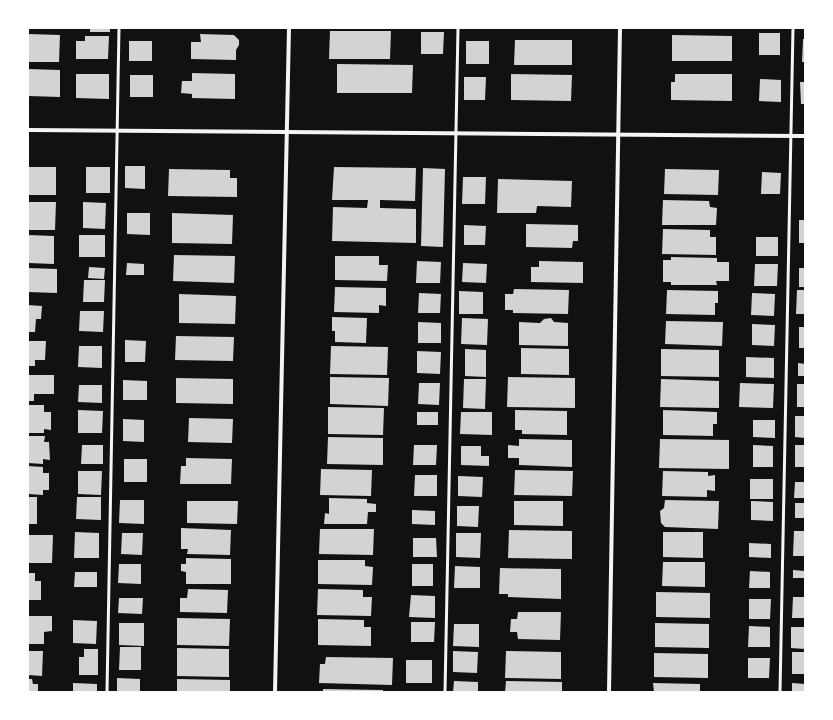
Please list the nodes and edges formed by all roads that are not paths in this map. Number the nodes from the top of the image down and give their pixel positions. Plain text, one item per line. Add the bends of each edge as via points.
1 (119, 28) edge
2 (289, 28) edge
3 (458, 28) edge
4 (620, 28) edge
5 (793, 28) edge
6 (28, 130) edge
7 (117, 131) junction
8 (287, 132) junction
9 (456, 134) junction
10 (618, 135) junction
11 (791, 136) junction
12 (805, 136) edge
13 (107, 692) edge
14 (275, 692) edge
15 (445, 692) edge
16 (609, 692) edge
17 (780, 692) edge

1 - 7 lane
2 - 8 street
3 - 9 lane
4 - 10 street
5 - 11 lane
6 - 7 street
7 - 8 street
7 - 13 lane
8 - 9 street
8 - 14 street
9 - 10 street
9 - 15 lane
10 - 11 street
10 - 16 street
11 - 12 street
11 - 17 lane

